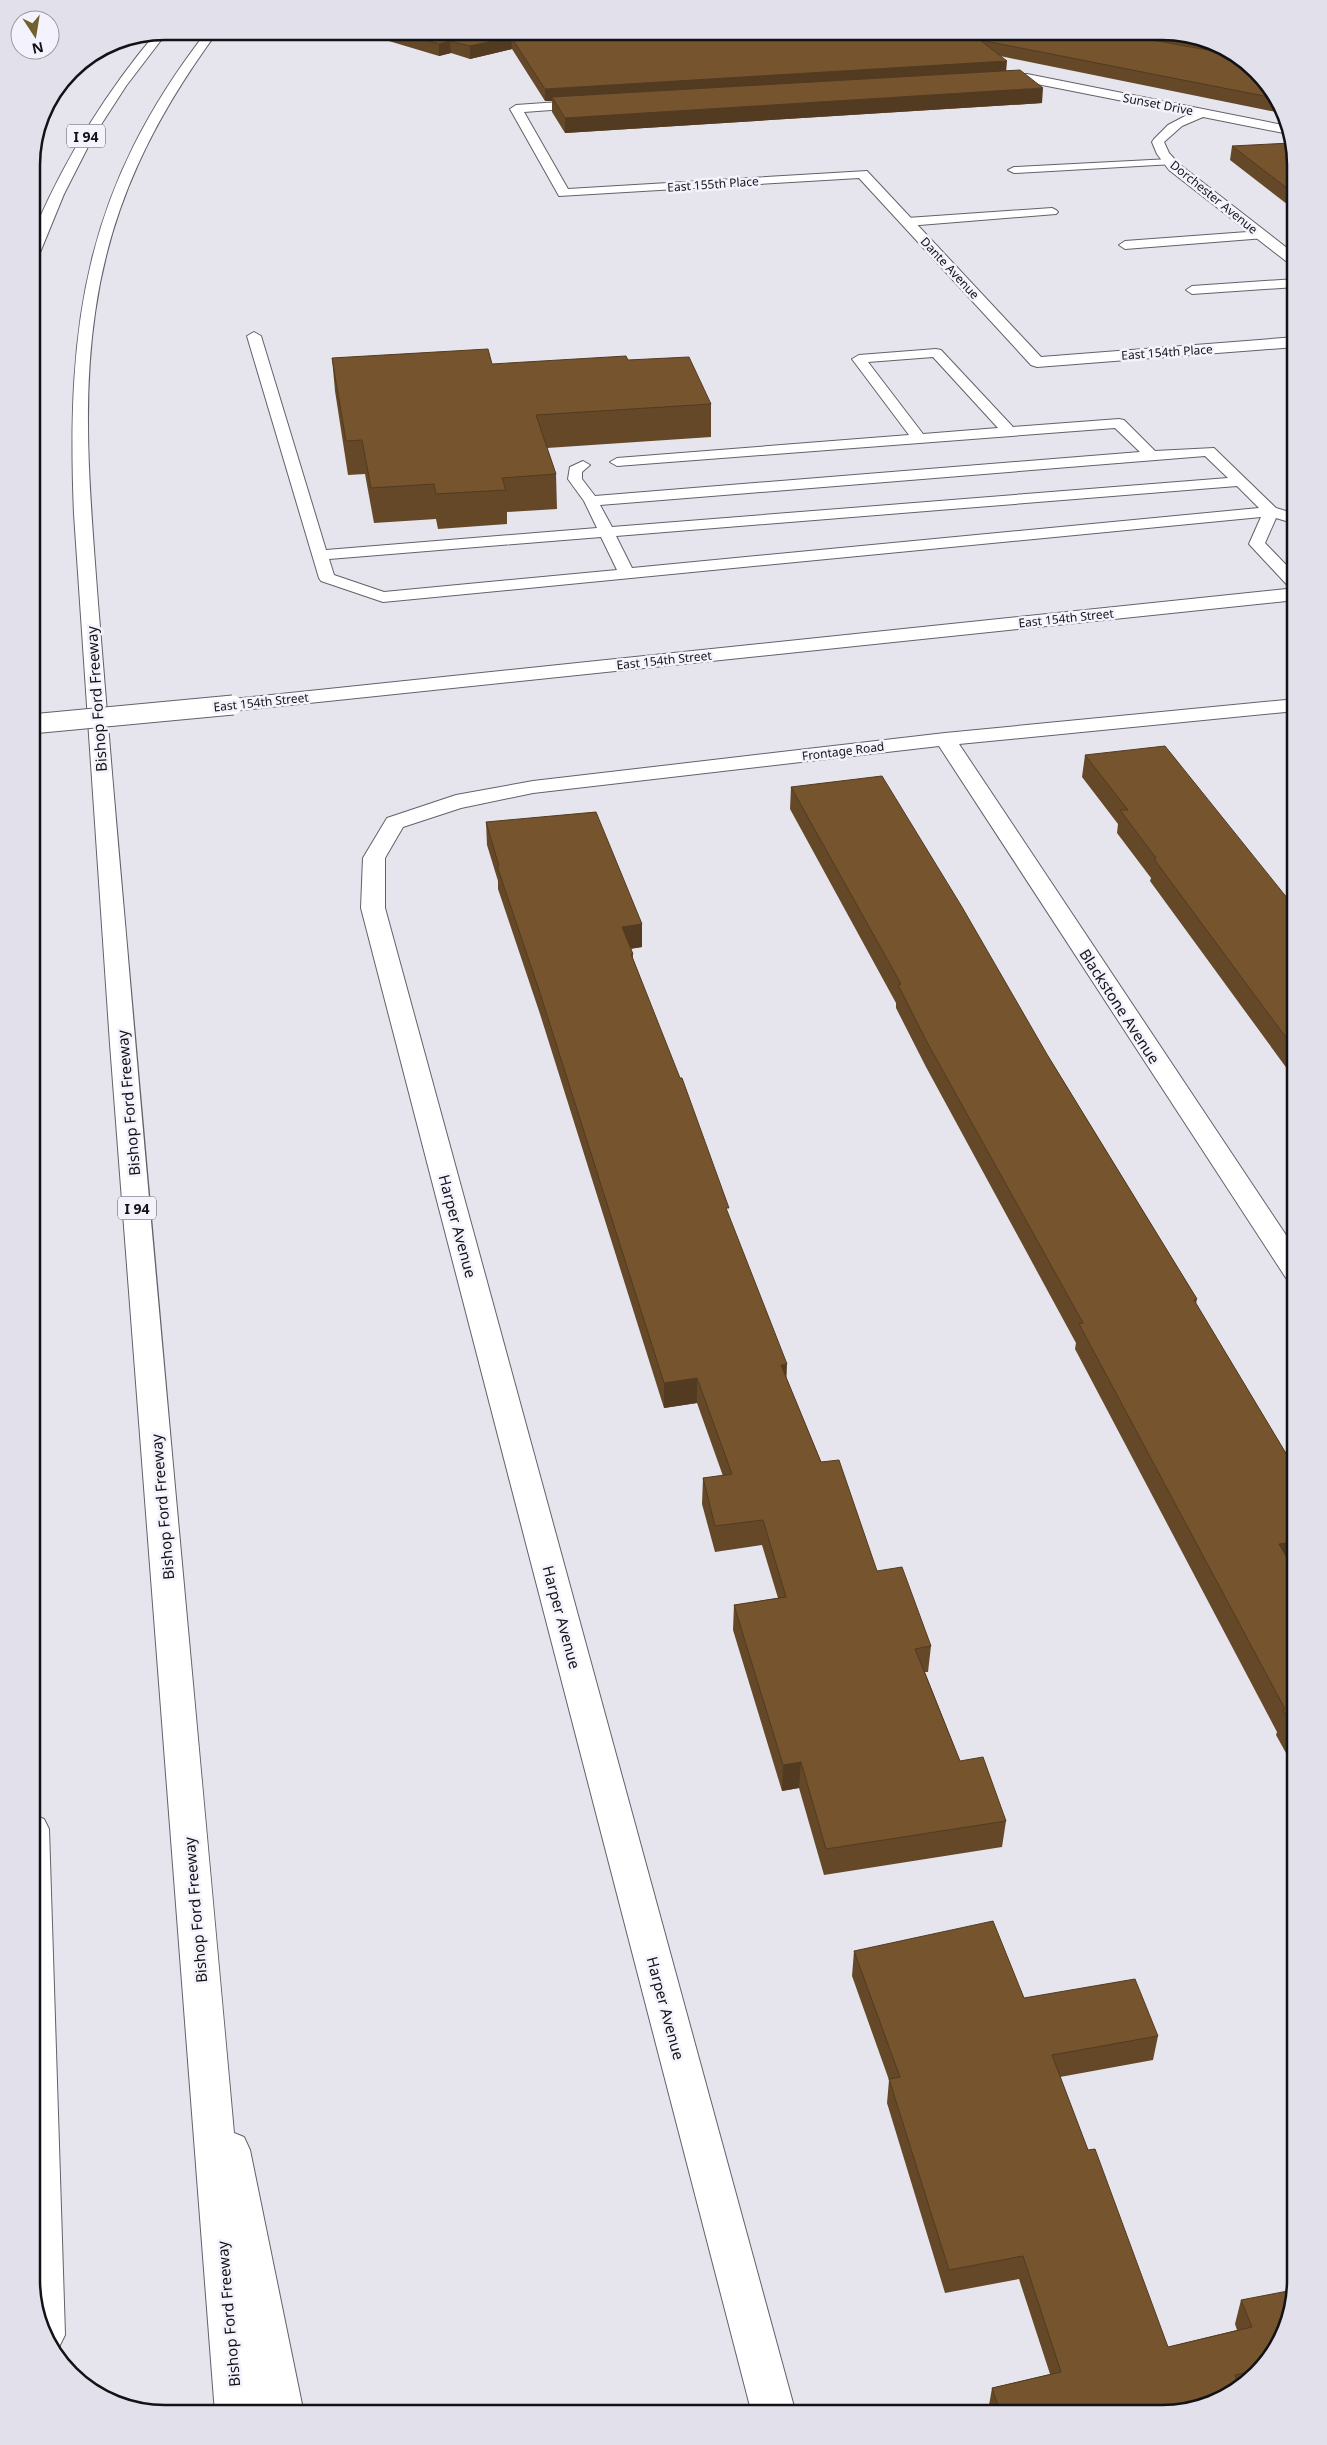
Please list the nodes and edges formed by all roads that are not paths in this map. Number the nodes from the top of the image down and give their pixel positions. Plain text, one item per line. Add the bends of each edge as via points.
1 (157, 40) edge
2 (206, 40) edge
3 (988, 80) edge
4 (604, 103) edge
5 (1202, 113) junction
6 (1281, 128) edge
7 (1170, 162) junction
8 (1014, 170) dead end
9 (862, 174) joint
10 (1052, 212) dead end
11 (907, 222) junction
12 (40, 233) edge
13 (1261, 236) junction
14 (1125, 245) dead end
15 (1287, 255) edge
16 (1287, 284) edge
17 (1192, 290) dead end
18 (254, 336) dead end
19 (1287, 343) edge
20 (1038, 362) joint
21 (1009, 432) junction
22 (919, 438) junction
23 (1151, 455) junction
24 (617, 462) dead end
25 (583, 465) dead end
26 (1242, 481) junction
27 (591, 502) junction
28 (1271, 511) junction
29 (1287, 516) edge
30 (607, 532) junction
31 (320, 555) junction
32 (626, 572) junction
33 (1287, 576) edge
34 (1287, 595) edge
35 (1287, 706) edge
36 (40, 723) edge
37 (945, 739) junction
38 (395, 823) joint
39 (1287, 1258) edge
40 (204, 2018) junction
41 (40, 2179) edge
42 (43, 2309) edge
43 (236, 2405) edge
44 (280, 2405) edge
45 (772, 2405) edge

1 - 12 main road, I 94 via 107,102 76,151
2 - 40 main road, Bishop Ford Freeway / I 94 via 163,101 135,152 113,206 87,314 79,467
3 - 5 main road, Sunset Drive via 1027,78
4 - 9 main road, East 155th Place via 516,109 564,193
5 - 6 main road, Sunset Drive
5 - 7 main road, Dorchester Avenue via 1172,125 1158,142
7 - 8 lane
7 - 13 main road, Dorchester Avenue
9 - 11 main road, Dante Avenue
10 - 11 lane
11 - 20 main road, Dante Avenue
13 - 14 lane
13 - 15 main road, Dorchester Avenue
16 - 17 lane
18 - 31 lane
19 - 20 main road, East 154th Place
21 - 22 lane
21 - 22 lane via 936,353 858,359
21 - 23 lane via 1119,423
22 - 24 lane
23 - 26 lane via 1209,451
23 - 27 lane
25 - 27 lane via 575,470 575,479
26 - 28 lane
26 - 30 lane
27 - 30 lane
28 - 29 lane
28 - 32 lane
28 - 33 lane via 1257,544
30 - 31 lane
30 - 32 lane
31 - 32 lane via 327,578 383,597
34 - 36 main road, East 154th Street, bridge
35 - 37 main road, Frontage Road
37 - 38 main road, Frontage Road via 533,787 456,802
37 - 39 main road, Blackstone Avenue
38 - 45 main road, Harper Avenue via 374,858 373,908
40 - 43 main road, Bishop Ford Freeway / I 94
40 - 44 main road
41 - 42 main road

